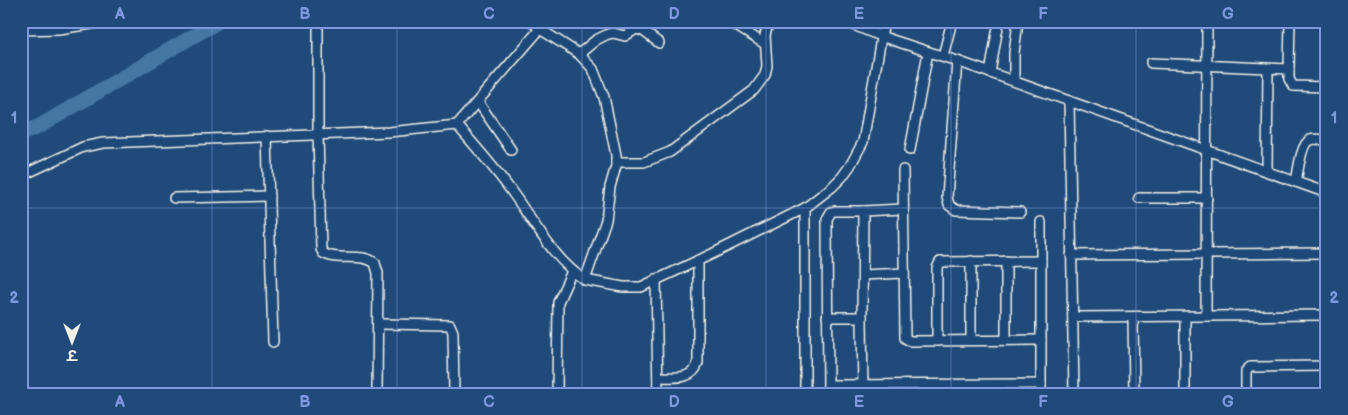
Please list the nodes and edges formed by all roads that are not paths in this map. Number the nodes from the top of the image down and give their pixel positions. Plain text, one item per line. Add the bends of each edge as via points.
1 (111, 21) edge
2 (318, 21) edge
3 (531, 21) edge
4 (728, 21) edge
5 (769, 21) edge
6 (844, 21) edge
7 (884, 21) edge
8 (952, 21) edge
9 (999, 21) edge
10 (1018, 21) edge
11 (1207, 21) edge
12 (1290, 21) edge
13 (540, 29) junction
14 (21, 30) edge
15 (880, 36) junction
16 (659, 44) dead end
17 (765, 44) junction
18 (928, 52) junction
19 (578, 54) junction
20 (943, 56) junction
21 (957, 61) junction
22 (1151, 63) dead end
23 (1206, 65) junction
24 (1268, 68) junction
25 (1289, 69) junction
26 (990, 73) junction
27 (1014, 81) junction
28 (1327, 87) edge
29 (1069, 101) junction
30 (478, 102) junction
31 (457, 125) junction
32 (318, 134) junction
33 (267, 136) junction
34 (1327, 140) edge
35 (511, 150) dead end
36 (910, 150) dead end
37 (1208, 150) junction
38 (616, 162) junction
39 (903, 170) dead end
40 (1268, 171) junction
41 (21, 176) edge
42 (1296, 182) junction
43 (1327, 193) edge
44 (269, 196) junction
45 (174, 198) dead end
46 (1140, 198) dead end
47 (1207, 198) junction
48 (805, 208) junction
49 (903, 209) junction
50 (864, 211) junction
51 (1020, 212) dead end
52 (1042, 222) dead end
53 (1327, 253) edge
54 (1207, 254) junction
55 (1072, 255) junction
56 (698, 260) junction
57 (971, 261) junction
58 (1006, 261) junction
59 (1041, 262) junction
60 (572, 271) junction
61 (904, 273) junction
62 (863, 275) junction
63 (656, 279) junction
64 (585, 280) junction
65 (1327, 315) edge
66 (1206, 316) junction
67 (827, 317) junction
68 (862, 317) junction
69 (1073, 317) junction
70 (1133, 317) junction
71 (1184, 317) junction
72 (378, 324) junction
73 (971, 340) junction
74 (1006, 340) junction
75 (1041, 340) junction
76 (937, 341) junction
77 (273, 342) dead end
78 (1327, 366) edge
79 (658, 377) junction
80 (1041, 384) junction
81 (828, 389) edge
82 (864, 389) edge
83 (918, 389) edge
84 (377, 394) edge
85 (454, 394) edge
86 (557, 394) edge
87 (658, 394) edge
88 (805, 394) edge
89 (1041, 394) edge
90 (1074, 394) edge
91 (1134, 394) edge
92 (1185, 394) edge
93 (1246, 394) edge

1 - 14 street
2 - 32 street
3 - 13 street
4 - 17 street
5 - 17 street
6 - 15 street
7 - 15 street
8 - 20 street
9 - 26 street
10 - 27 street
11 - 23 street
12 - 25 street
13 - 19 street
13 - 30 street
15 - 18 street
15 - 48 street via 863,142 842,177
16 - 19 street via 636,29 625,36 610,33
17 - 38 street via 765,75 743,99 670,152 644,162
18 - 20 street
18 - 36 street
19 - 38 street via 593,69 599,82
20 - 21 street
21 - 26 street
21 - 51 street via 949,205 956,210
22 - 23 street
23 - 24 street
23 - 37 street
24 - 25 street
24 - 40 street
25 - 28 street via 1289,80 1293,86
26 - 27 street
27 - 29 street
29 - 37 street
29 - 55 street
30 - 31 street
30 - 35 street
31 - 32 street via 389,132
31 - 60 street
32 - 33 street
32 - 72 street via 321,249 331,256 367,259 375,263 378,273
33 - 41 street via 92,145
33 - 44 street
34 - 42 street via 1306,143
37 - 40 street
37 - 47 street
38 - 64 street via 606,220
39 - 49 street
40 - 42 street
42 - 43 street
44 - 45 street
44 - 77 street
46 - 47 street
47 - 54 street
48 - 56 street
48 - 88 street
49 - 50 street
49 - 61 street
50 - 62 street
50 - 67 street via 835,211 828,216
52 - 59 street
53 - 54 street
54 - 55 street
54 - 66 street
55 - 69 street
56 - 63 street
56 - 79 street via 696,369 686,376
57 - 58 street
57 - 73 street
57 - 76 street via 942,261 937,266
58 - 59 street
58 - 74 street
59 - 75 street
60 - 64 street
60 - 86 street via 558,302
61 - 62 street
61 - 76 street via 905,338 910,341
62 - 68 street
63 - 64 street via 636,288
63 - 79 street
65 - 66 street
66 - 71 street
67 - 68 street
67 - 81 street
68 - 82 street
69 - 70 street
69 - 90 street
70 - 71 street
70 - 91 street
71 - 92 street
72 - 84 street
72 - 85 street via 450,325 453,332
73 - 74 street
73 - 76 street
74 - 75 street
75 - 80 street
78 - 93 street via 1250,367 1246,372
79 - 87 street
80 - 83 street
80 - 89 street
81 - 82 street
82 - 83 street

